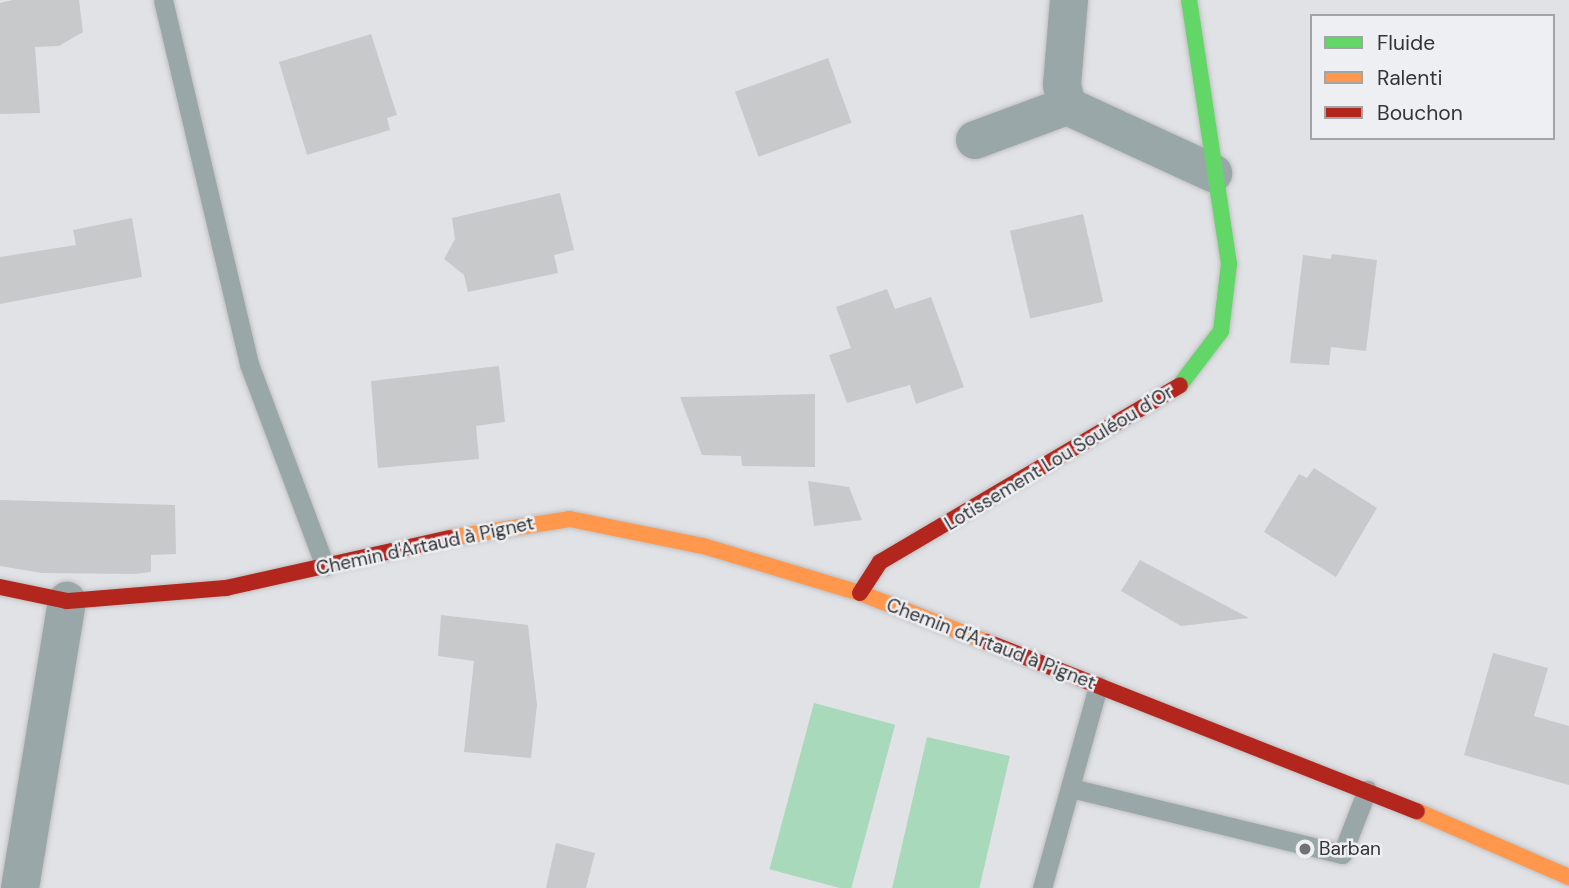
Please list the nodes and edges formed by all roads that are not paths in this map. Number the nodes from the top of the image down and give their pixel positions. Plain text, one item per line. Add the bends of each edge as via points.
1 (163, 0) edge
2 (1069, 0) edge
3 (1189, 0) edge
4 (1068, 106) junction
5 (975, 140) dead end
6 (1213, 173) junction
7 (325, 566) junction
8 (0, 587) edge
9 (860, 593) junction
10 (67, 601) junction
11 (1098, 685) junction
12 (1071, 788) junction
13 (1367, 790) junction
14 (1569, 877) edge
15 (20, 888) edge
16 (1042, 888) edge

1 - 7 lane via 248,364
2 - 4 street via 1062,85
3 - 6 street, Lotissement Lou Souléou d'Or
4 - 5 street
4 - 6 street
6 - 9 street, Lotissement Lou Souléou d'Or via 1229,264 1221,331 1179,386 880,562
7 - 9 street, Chemin d'Artaud à Pignet via 508,525 570,519 703,546
7 - 10 street, Chemin d'Artaud à Pignet via 226,588
8 - 10 street, Chemin d'Artaud à Pignet
9 - 11 street, Chemin d'Artaud à Pignet
10 - 15 street
11 - 12 lane
11 - 13 street, Chemin d'Artaud à Pignet
12 - 13 lane via 1342,854
12 - 16 lane
13 - 14 street, Chemin d'Artaud à Pignet

